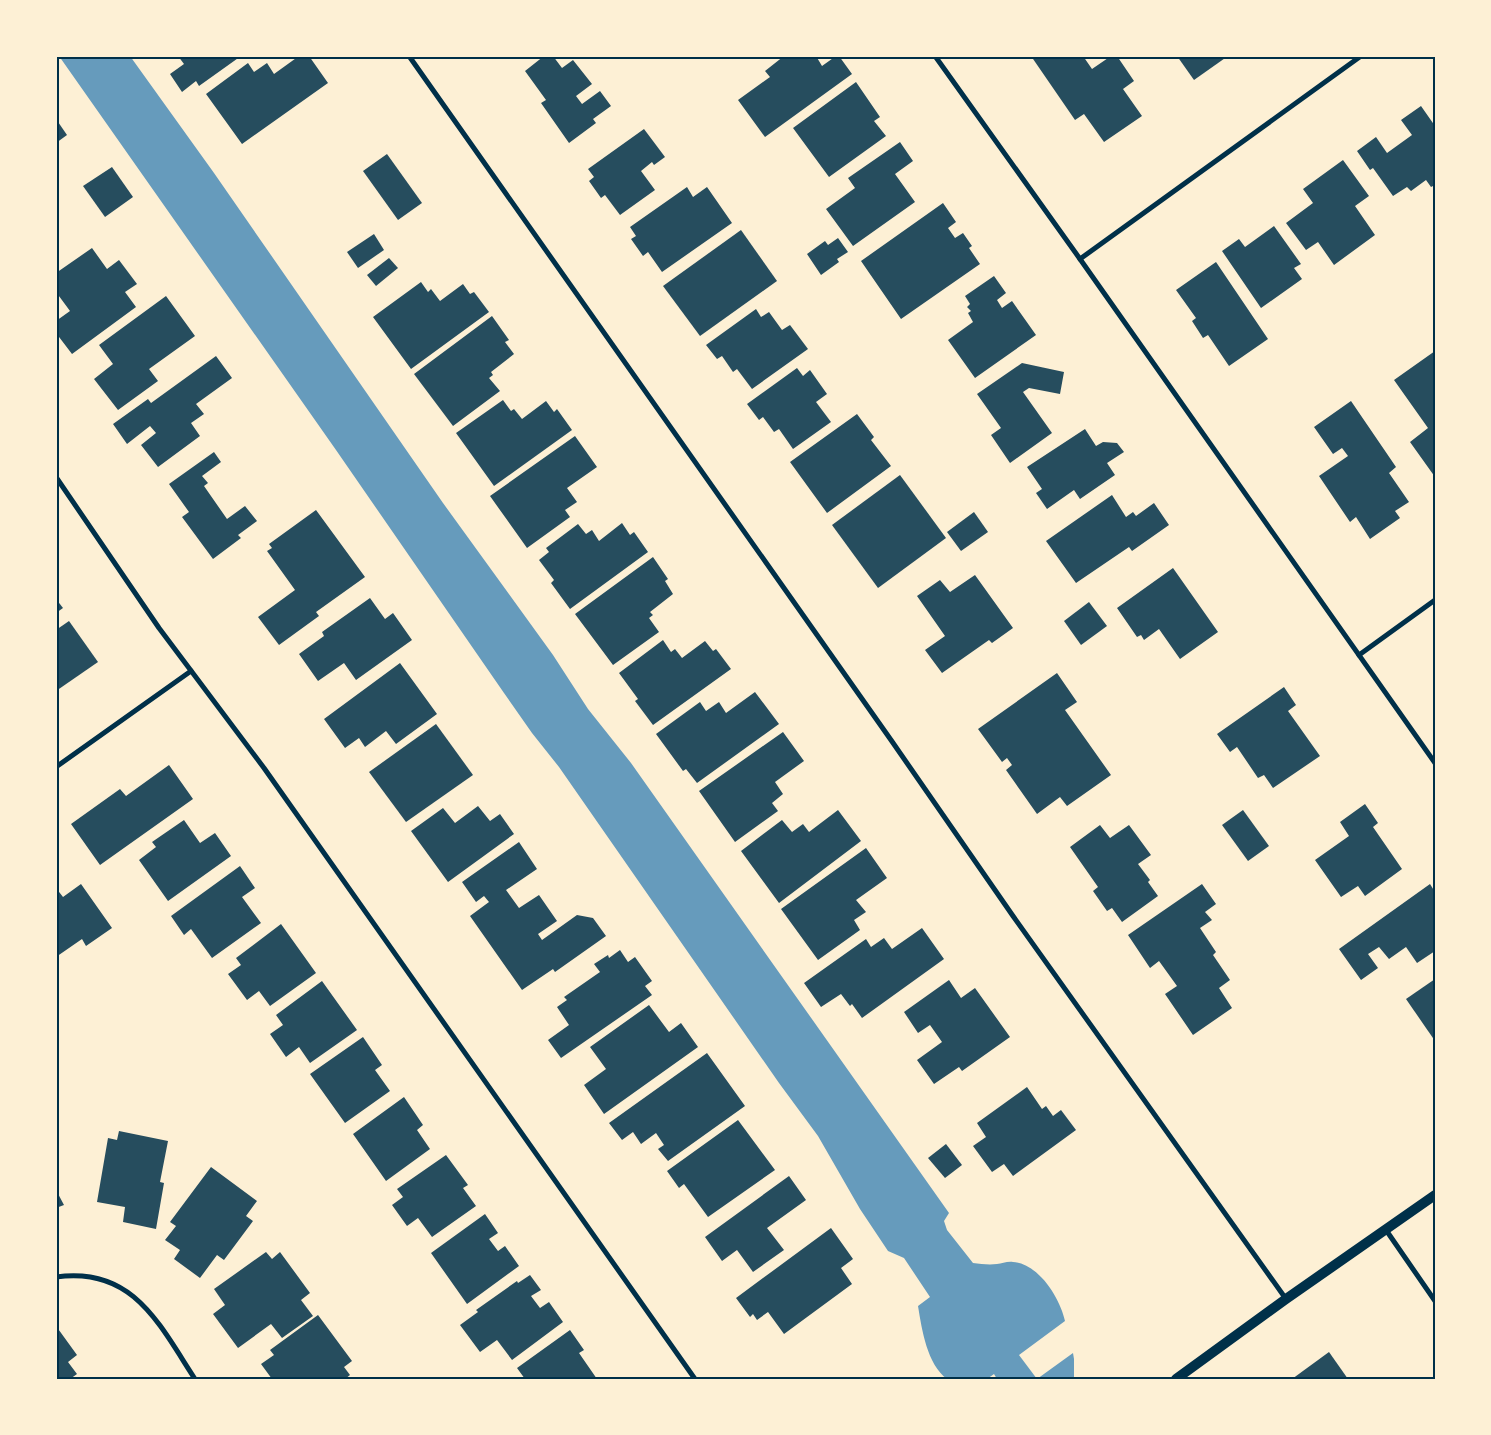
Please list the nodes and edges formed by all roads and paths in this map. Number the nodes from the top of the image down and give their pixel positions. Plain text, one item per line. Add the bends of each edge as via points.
1 (409, 56) edge
2 (935, 56) edge
3 (1361, 56) edge
4 (1080, 259) junction
5 (56, 477) edge
6 (1435, 600) edge
7 (1359, 655) junction
8 (191, 671) junction
9 (1435, 763) edge
10 (56, 767) edge
11 (1435, 1195) edge
12 (1386, 1230) junction
13 (56, 1277) edge
14 (1286, 1299) junction
15 (1435, 1301) edge
16 (195, 1379) edge
17 (695, 1379) edge
18 (1176, 1379) edge

1 - 14 street
2 - 4 street
3 - 4 street
4 - 7 street
5 - 8 street
6 - 7 street
7 - 9 street
8 - 10 street
8 - 17 street via 264,768
11 - 12 main road
12 - 14 main road
12 - 15 street
13 - 16 street via 87,1275 122,1288 154,1318
14 - 18 main road

